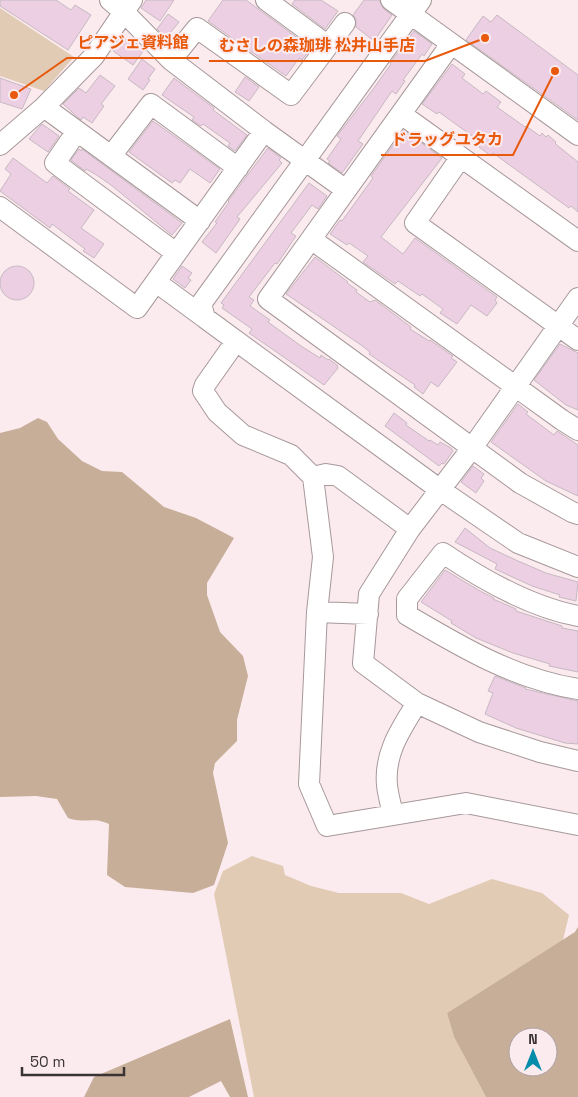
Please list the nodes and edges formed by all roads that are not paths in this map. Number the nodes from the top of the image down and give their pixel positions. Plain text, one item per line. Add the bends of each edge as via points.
1 (266, 0) edge
2 (391, 0) edge
3 (122, 4) edge
4 (416, 7) edge
5 (344, 23) dead end
6 (451, 44) junction
7 (327, 45) junction
8 (171, 60) junction
9 (44, 107) junction
10 (401, 114) junction
11 (77, 132) junction
12 (264, 132) junction
13 (578, 135) edge
14 (0, 145) edge
15 (111, 156) junction
16 (461, 157) junction
17 (305, 161) junction
18 (238, 168) junction
19 (346, 190) junction
20 (0, 207) edge
21 (200, 221) junction
22 (311, 239) junction
23 (578, 241) edge
24 (176, 253) junction
25 (156, 282) junction
26 (578, 298) edge
27 (205, 318) junction
28 (558, 326) junction
29 (578, 340) edge
30 (236, 341) junction
31 (516, 386) junction
32 (578, 430) edge
33 (472, 448) junction
34 (313, 477) junction
35 (440, 490) junction
36 (578, 514) edge
37 (410, 529) junction
38 (578, 567) edge
39 (317, 612) junction
40 (368, 614) junction
41 (578, 616) edge
42 (578, 689) edge
43 (416, 703) junction
44 (578, 761) edge
45 (393, 815) junction
46 (578, 825) edge

1 - 7 street
2 - 4 street
3 - 8 street
3 - 9 street via 94,56
4 - 6 street
4 - 17 street
5 - 7 street
6 - 10 street
6 - 13 street
7 - 8 street via 291,94 198,28
8 - 12 street
9 - 11 street
9 - 14 street
10 - 16 street
10 - 19 street
11 - 15 street
11 - 24 street via 55,162
12 - 17 street
12 - 18 street
15 - 18 street via 151,104
15 - 21 street
16 - 23 street
16 - 28 street via 415,223
17 - 19 street
17 - 27 street via 200,304
18 - 21 street
19 - 22 street
20 - 25 street via 137,308
21 - 24 street
22 - 31 street
22 - 33 street via 268,299
24 - 25 street
25 - 27 street
26 - 28 street
27 - 30 street
28 - 29 street
28 - 31 street
30 - 34 street via 203,391 217,412 243,435 291,456
30 - 35 street
31 - 32 street
31 - 33 street
33 - 35 street
33 - 36 street via 520,483
34 - 37 street via 338,476
34 - 39 street via 323,557
35 - 37 street
35 - 38 street via 518,544
37 - 40 street via 369,594
39 - 40 street
39 - 45 street via 309,784 327,826
40 - 43 street via 364,663
41 - 42 street via 496,586 443,553 407,599 408,615 463,648 502,667
43 - 44 street via 478,732
43 - 45 street via 393,743 388,759 387,784
45 - 46 street via 466,803

